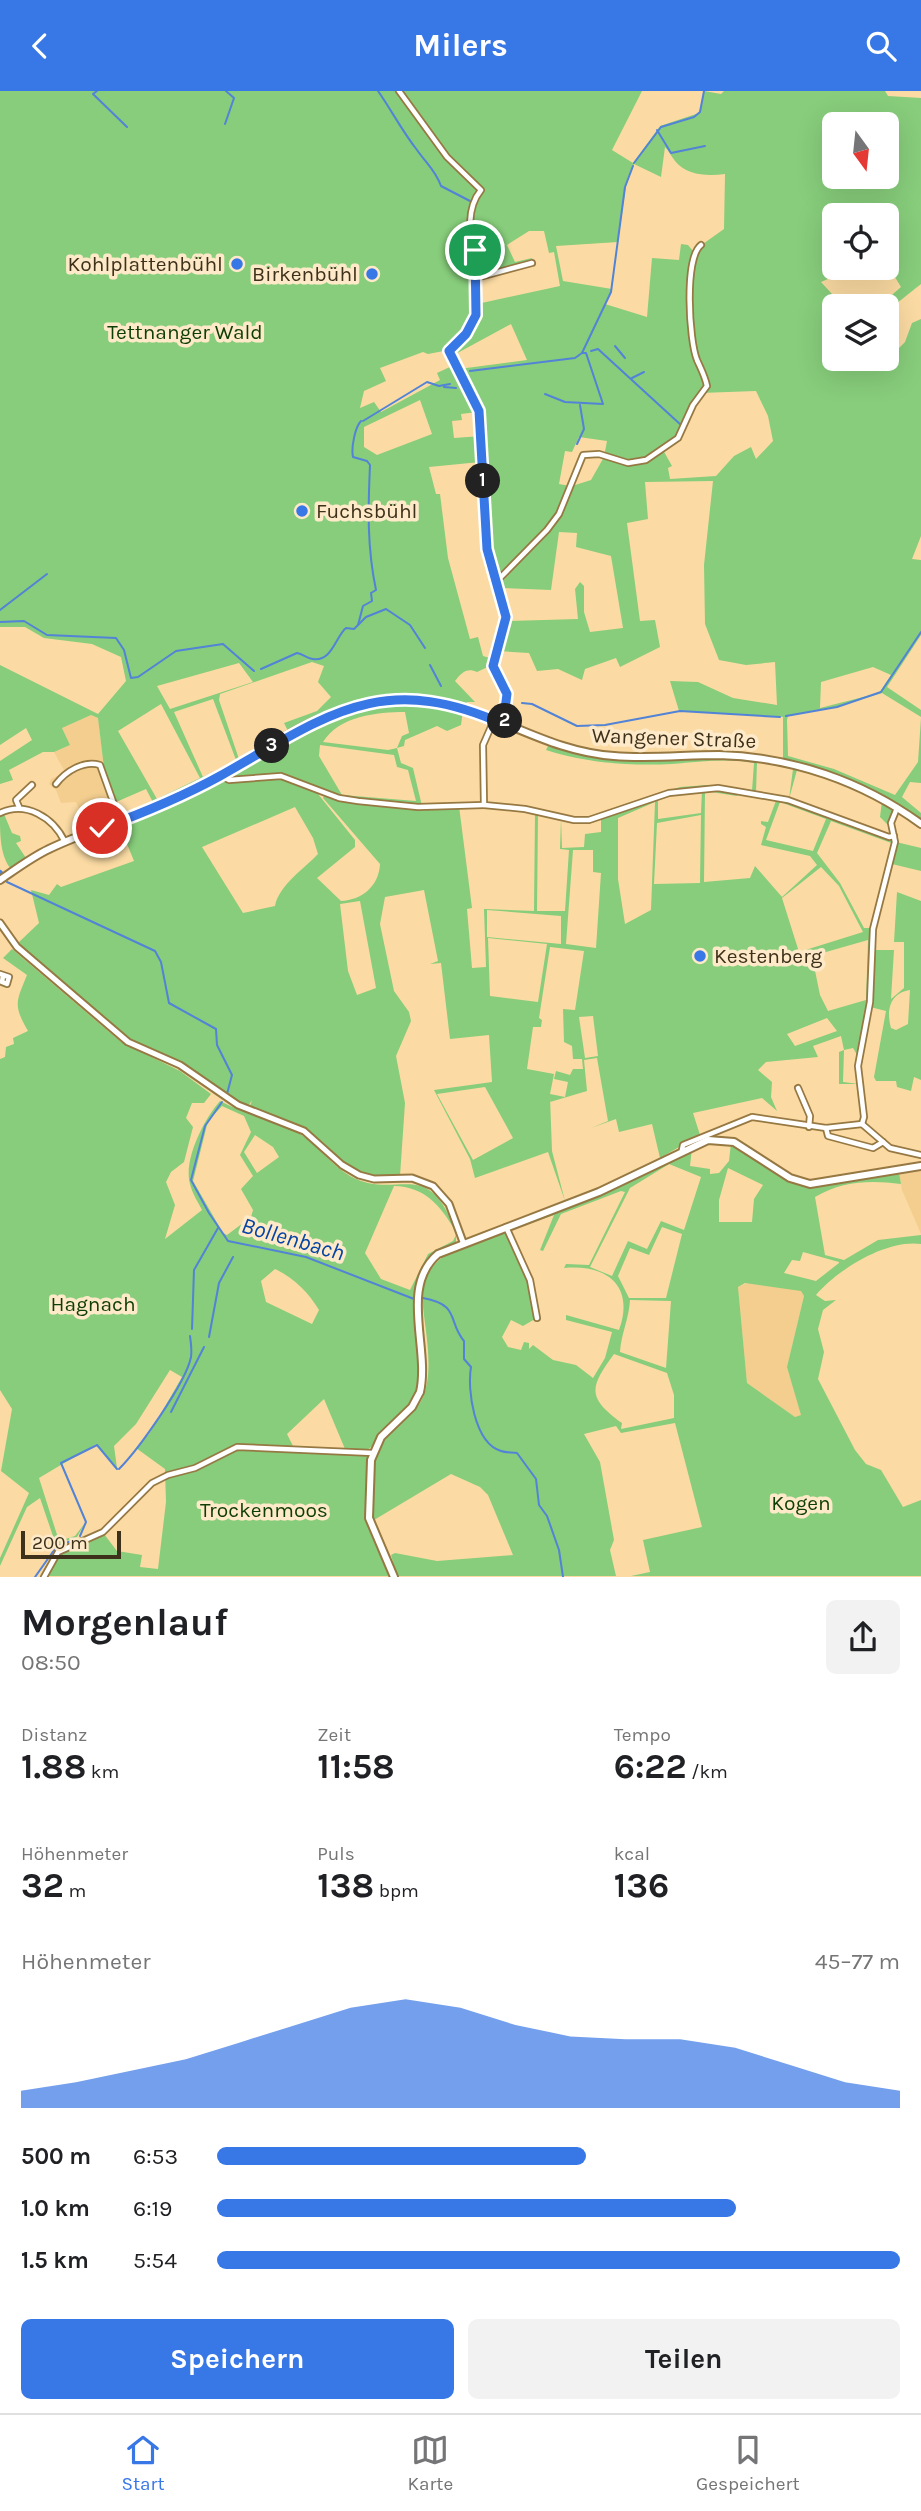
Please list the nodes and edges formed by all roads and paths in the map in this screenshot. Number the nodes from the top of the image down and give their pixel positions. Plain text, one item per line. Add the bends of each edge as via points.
1 (399, 91) edge
2 (701, 245) dead end
3 (533, 263) dead end
4 (476, 278) junction
5 (497, 581) junction
6 (494, 720) junction
7 (503, 724) junction
8 (221, 776) junction
9 (56, 783) dead end
10 (32, 785) dead end
11 (16, 800) junction
12 (484, 805) junction
13 (19, 807) junction
14 (898, 808) junction
15 (6, 810) junction
16 (0, 813) edge
17 (121, 821) junction
18 (921, 824) edge
19 (894, 836) junction
20 (65, 842) junction
21 (0, 880) edge
22 (0, 923) edge
23 (798, 1088) dead end
24 (862, 1124) junction
25 (809, 1127) junction
26 (826, 1128) junction
27 (883, 1142) junction
28 (682, 1150) junction
29 (921, 1155) edge
30 (920, 1166) edge
31 (506, 1227) junction
32 (463, 1242) junction
33 (537, 1318) dead end
34 (373, 1453) junction
35 (44, 1577) edge
36 (394, 1577) edge

1 - 4 street via 447,157 481,190 469,220
2 - 5 street via 693,254 690,305 697,360 706,386 682,431 674,442 642,461 628,463 591,453 581,456 559,514
3 - 4 street
4 - 5 street via 476,315 449,351 479,411 487,549
5 - 7 street via 506,617 495,659 495,671 507,694
6 - 7 main road, Wangener Straße
6 - 8 main road, Wangener Straße via 426,700 361,704 309,724
6 - 12 street via 483,745
7 - 14 main road, Wangener Straße via 550,744 592,754 734,756 784,762 850,783
8 - 12 street via 229,781 281,776 358,801 418,807
8 - 17 main road, Wangener Straße
9 - 17 street via 88,764 100,765
10 - 11 street
11 - 13 street
11 - 15 street
12 - 19 street via 589,820 669,793 718,788 788,800
13 - 15 street
13 - 20 street via 44,817
14 - 18 main road, Wangener Straße
14 - 19 street via 891,820
15 - 16 street
17 - 20 main road, Wangener Straße
19 - 24 street via 873,930 870,1002 858,1066
20 - 21 main road, Wangener Straße
22 - 32 street via 17,947 128,1042 180,1065 238,1105 304,1131 359,1175 412,1178 433,1186 449,1204
23 - 25 street via 810,1116
24 - 26 street
24 - 27 street
25 - 26 street
25 - 28 street via 748,1118 694,1138
26 - 27 street via 828,1136 844,1143 873,1148
27 - 29 street
28 - 30 main road via 707,1140 729,1140 790,1178 810,1184
28 - 31 main road via 599,1192
29 - 30 street
31 - 32 main road
31 - 33 street via 530,1280
32 - 34 main road via 434,1257 421,1277 420,1392
34 - 35 street via 237,1447 152,1483 103,1532 58,1552
34 - 36 main road via 369,1518

